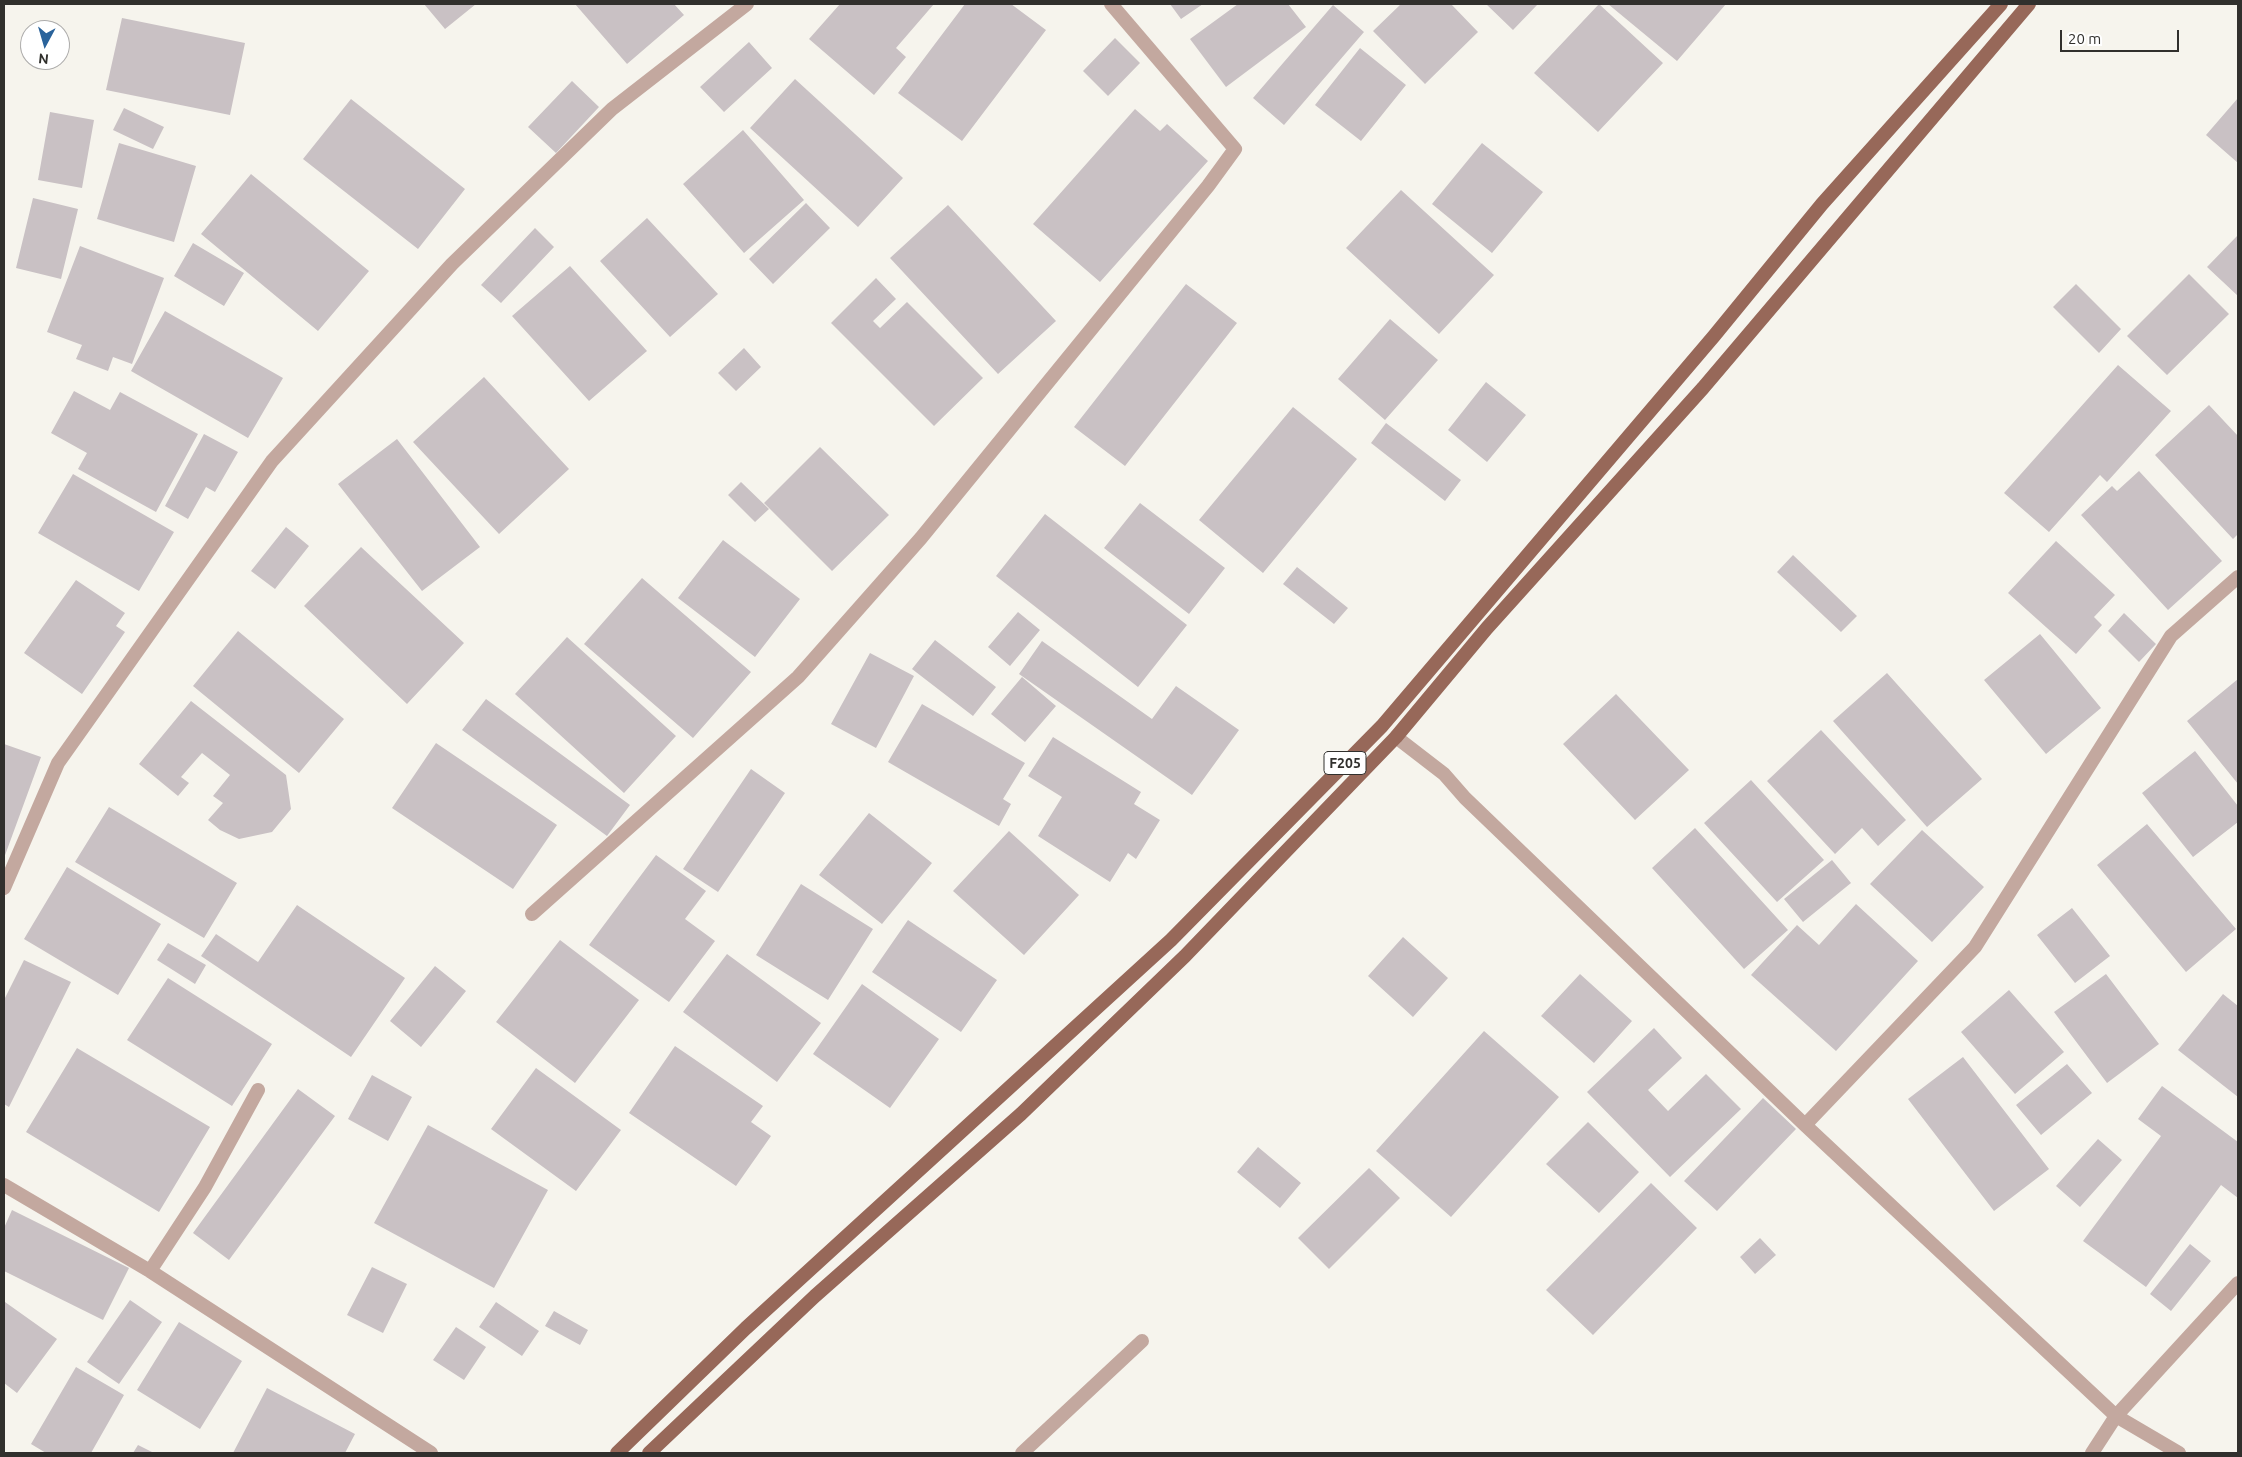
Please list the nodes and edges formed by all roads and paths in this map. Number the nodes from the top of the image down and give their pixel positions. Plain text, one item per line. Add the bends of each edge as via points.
1 (747, 4) edge
2 (1110, 4) edge
3 (2001, 4) edge
4 (2029, 4) edge
5 (1973, 35) junction
6 (1989, 50) junction
7 (2238, 577) edge
8 (1396, 737) junction
9 (4, 888) edge
10 (532, 914) dead end
11 (258, 1090) dead end
12 (1805, 1125) junction
13 (4, 1186) edge
14 (150, 1271) junction
15 (2238, 1282) edge
16 (1142, 1340) dead end
17 (2116, 1416) junction
18 (431, 1453) edge
19 (617, 1453) edge
20 (649, 1453) edge
21 (1022, 1453) edge
22 (2092, 1453) edge
23 (2179, 1453) edge

1 - 9 street via 612,109 452,264 272,461 58,763
2 - 10 street via 1235,149 921,538 798,677
3 - 5 main road, F205
4 - 6 main road, F205
5 - 6 main road
5 - 19 main road, F205 via 1822,204 1382,726 1171,940 746,1328
6 - 8 main road, F205 via 1703,388 1487,628
7 - 12 street via 2171,636 1975,947
8 - 12 street via 1444,774 1465,798
8 - 20 main road, F205 via 1185,956 1021,1114 814,1296
11 - 14 street via 205,1187
12 - 17 street
13 - 14 street
14 - 18 street
15 - 17 street
16 - 21 street
17 - 22 street
17 - 23 street

